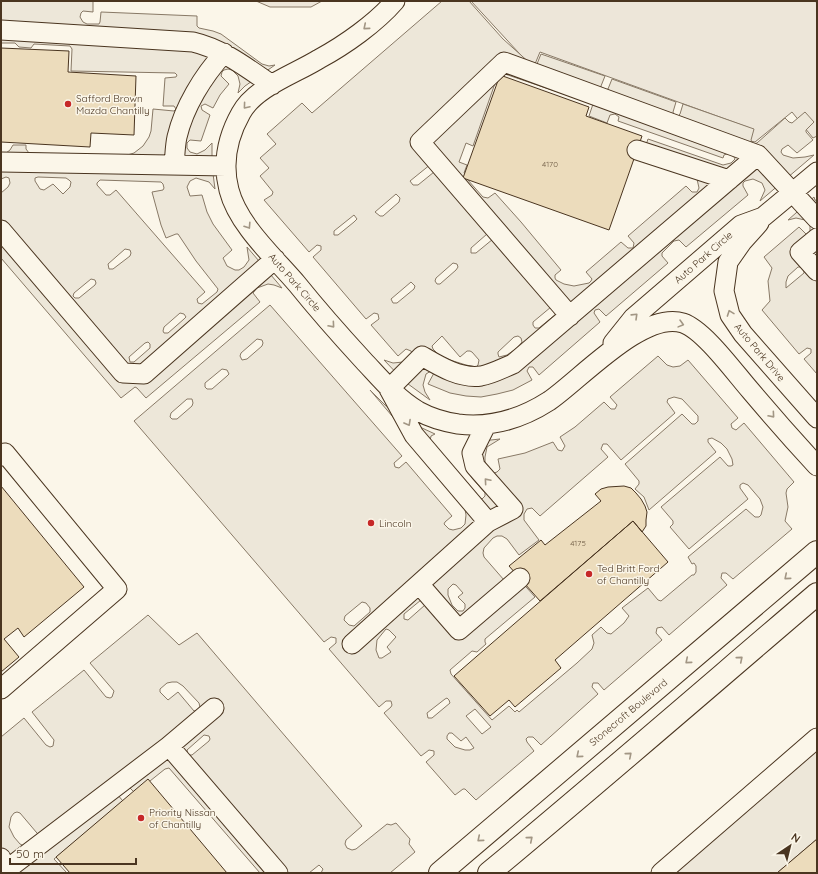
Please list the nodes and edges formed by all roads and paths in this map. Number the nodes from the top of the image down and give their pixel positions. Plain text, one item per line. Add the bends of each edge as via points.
1 (395, 1) edge
2 (1, 30) edge
3 (224, 53) junction
4 (272, 85) junction
5 (637, 150) dead end
6 (758, 155) junction
7 (1, 162) edge
8 (174, 165) junction
9 (226, 166) junction
10 (817, 172) edge
11 (729, 180) junction
12 (794, 192) junction
13 (763, 217) junction
14 (817, 219) edge
15 (1, 230) edge
16 (817, 238) edge
17 (275, 259) junction
18 (817, 271) edge
19 (570, 316) junction
20 (602, 358) junction
21 (389, 389) junction
22 (817, 418) edge
23 (486, 425) junction
24 (2, 452) edge
25 (817, 466) edge
26 (488, 522) junction
27 (817, 552) edge
28 (520, 578) dead end
29 (419, 584) junction
30 (817, 594) edge
31 (352, 644) dead end
32 (1, 689) edge
33 (214, 708) dead end
34 (817, 738) edge
35 (169, 746) junction
36 (3, 869) edge
37 (501, 869) edge
38 (278, 873) edge
39 (440, 873) edge
40 (660, 873) edge

1 -> 4 street, Auto Park Circle via 357,34 322,58
2 - 3 street via 183,41 203,44
3 - 4 street
3 - 8 street via 203,81 183,119 177,137
4 -> 9 street, Auto Park Circle via 255,96 242,110 228,147
5 - 11 street
6 - 11 street
6 - 12 street
6 - 19 street via 504,62 420,142
7 - 8 street
8 - 9 street
9 -> 17 street, Auto Park Circle via 229,189 237,210
10 - 12 street, Auto Park Circle
11 - 19 street
12 - 13 street, Auto Park Circle
12 - 14 street
20 -> 13 street, Auto Park Circle via 632,318 741,225
22 -> 13 street, Auto Park Drive via 743,334 730,315 724,291 728,262
15 - 17 street via 123,373 144,374
16 - 18 street via 800,252
17 -> 21 street, Auto Park Circle
19 - 21 street via 513,364 500,370 479,376 466,376 443,368 422,356
20 - 23 street, Auto Park Circle via 549,401 508,421
20 -> 25 street, Auto Park Circle via 644,329 665,322 681,322 692,328 720,355
21 - 23 street, Auto Park Circle via 418,411 438,419 458,424
21 -> 26 street via 414,435
26 -> 23 street via 513,509 475,466 472,453
24 - 32 street via 117,589
26 - 29 street
27 -> 39 main road, Stonecroft Boulevard
28 - 29 street via 459,630
29 - 31 street
37 -> 30 main road via 684,706
33 - 35 street
34 - 40 street
35 - 36 street
35 - 38 street

